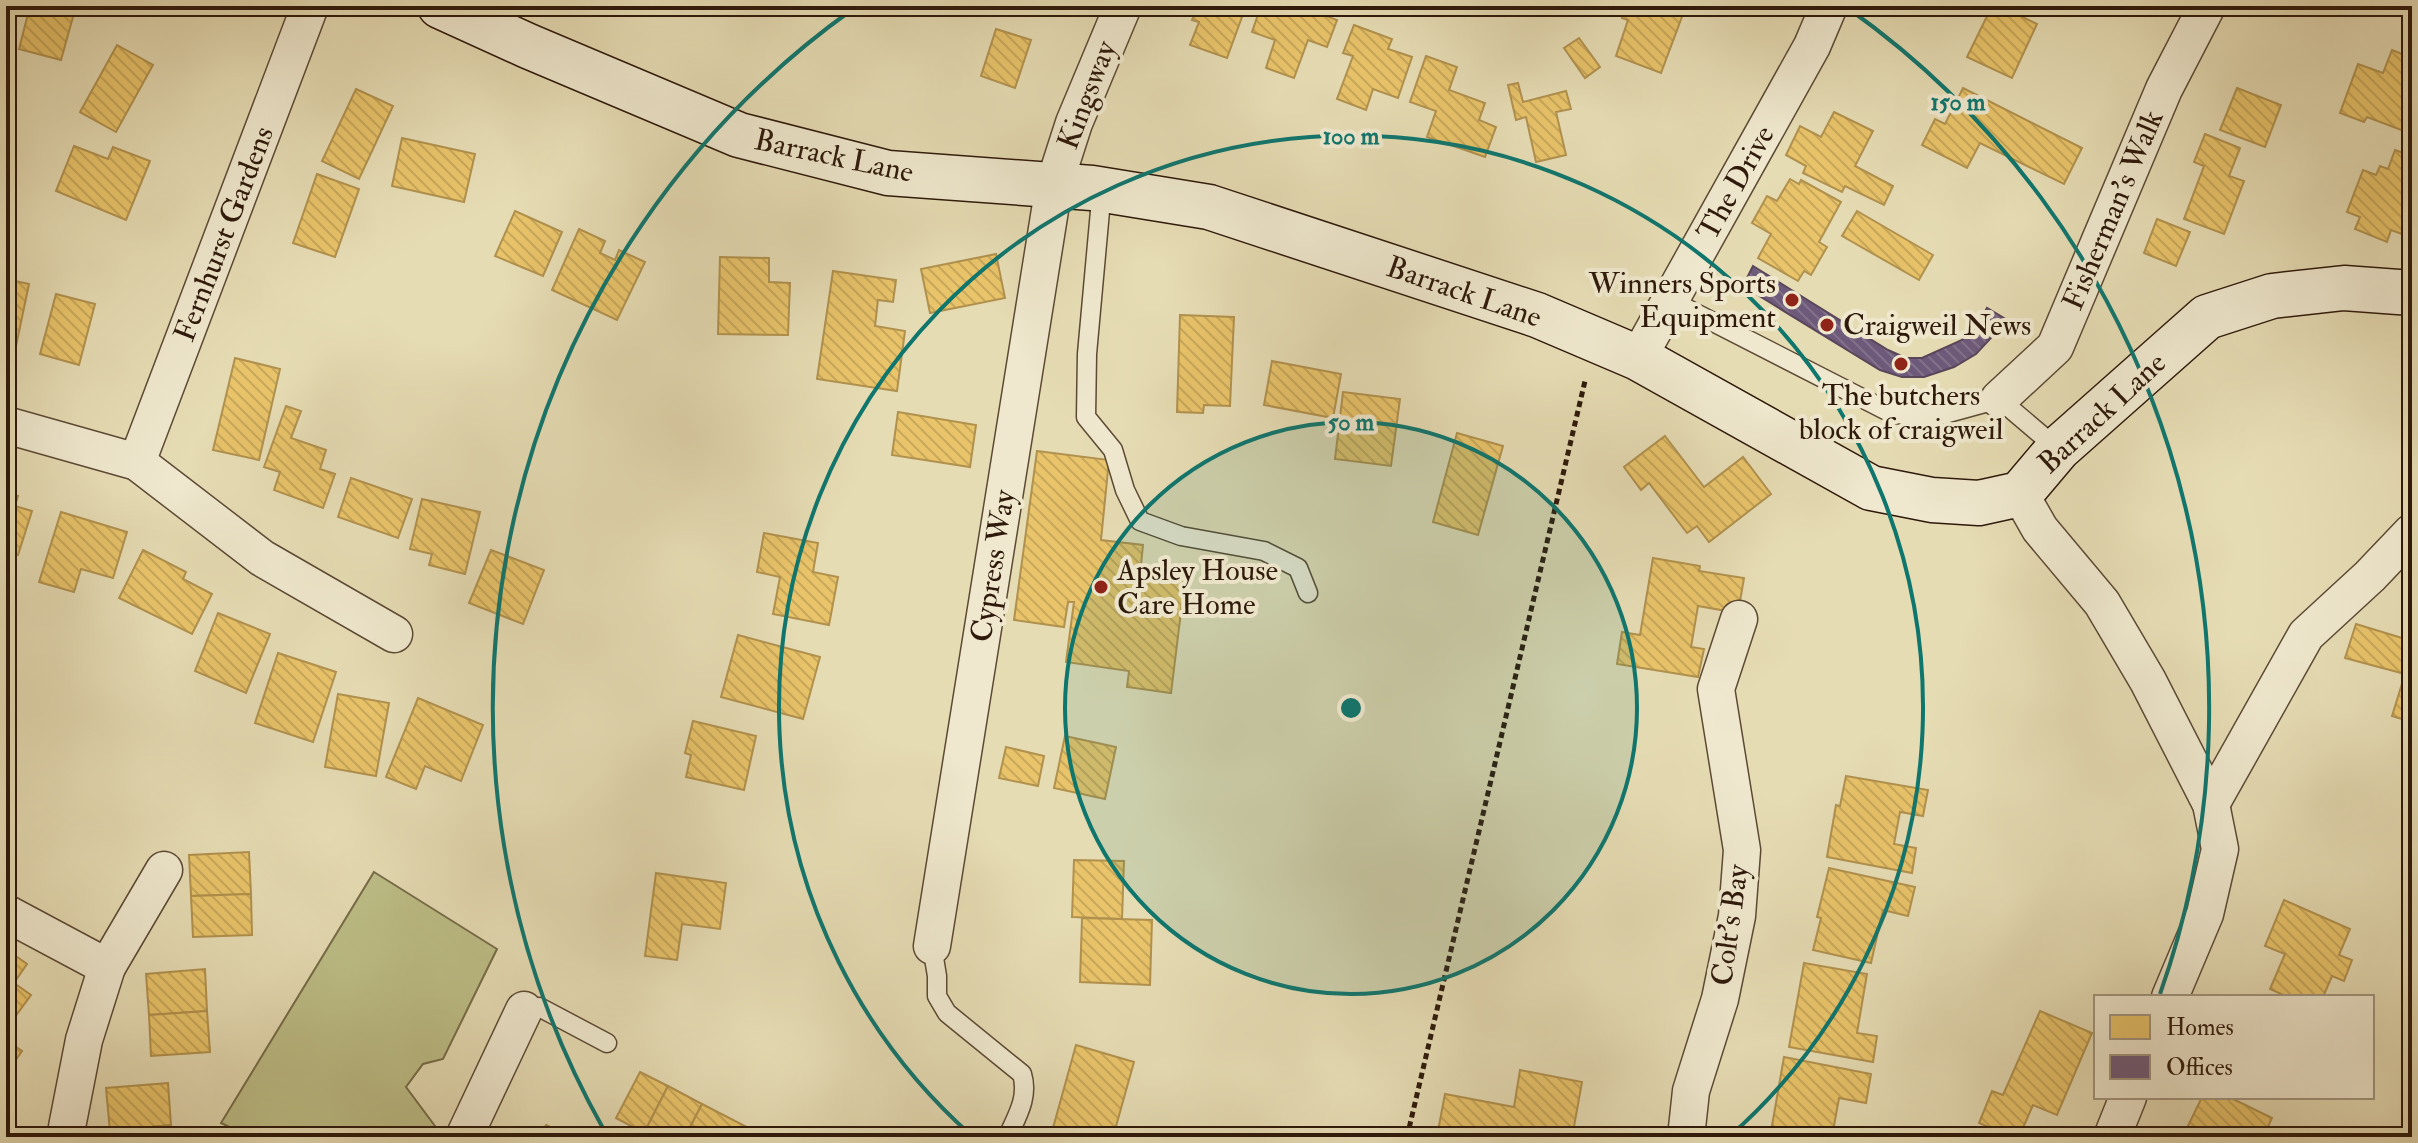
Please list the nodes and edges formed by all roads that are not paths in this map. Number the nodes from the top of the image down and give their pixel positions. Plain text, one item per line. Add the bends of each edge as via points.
1 (310, 6) edge
2 (440, 6) edge
3 (1123, 6) edge
4 (1829, 6) edge
5 (2207, 6) edge
6 (1054, 185) junction
7 (1102, 189) junction
8 (2412, 293) edge
9 (1672, 301) junction
10 (1638, 358) junction
11 (1999, 399) junction
12 (6, 425) edge
13 (2058, 449) junction
14 (137, 462) junction
15 (2020, 494) junction
16 (2412, 532) edge
17 (1308, 593) dead end
18 (1739, 619) dead end
19 (394, 634) dead end
20 (2211, 804) junction
21 (164, 870) dead end
22 (6, 913) edge
23 (932, 946) joint
24 (107, 967) junction
25 (2171, 995) edge
26 (524, 1010) joint
27 (607, 1043) dead end
28 (2127, 1099) edge
29 (1008, 1136) edge
30 (67, 1137) edge
31 (464, 1137) edge
32 (1686, 1137) edge
33 (2112, 1137) edge

1 - 14 street, Fernhurst Gardens
2 - 6 street, Barrack Lane via 739,135 888,173
3 - 6 street, Kingsway
4 - 9 street, The Drive
5 - 11 street, Fisherman's Walk via 2164,89 2055,347
6 - 7 street, Barrack Lane
6 - 23 street, Cypress Way
7 - 10 street, Barrack Lane via 1209,207 1537,315
7 - 17 lane via 1086,417 1113,450 1140,521 1181,536 1264,551 1298,568
8 - 13 street, Barrack Lane via 2344,288 2272,296 2207,317
9 - 10 street, The Drive
9 - 11 lane via 1893,414 1937,416
10 - 15 street, Barrack Lane via 1871,488 1979,503
11 - 13 lane
12 - 14 street
13 - 15 street, Barrack Lane
14 - 19 street via 262,558
15 - 20 street via 2040,529 2102,603
16 - 20 street via 2306,635
18 - 32 street, Colt's Bay via 1716,689 1742,850 1737,916 1720,999 1691,1091
20 - 25 street via 2220,849 2205,914
21 - 24 street
22 - 24 street
23 - 29 lane via 937,996 947,1013 1022,1074 1023,1103
24 - 30 street via 84,1040
26 - 27 lane via 539,1007
26 - 31 street
28 - 33 street

